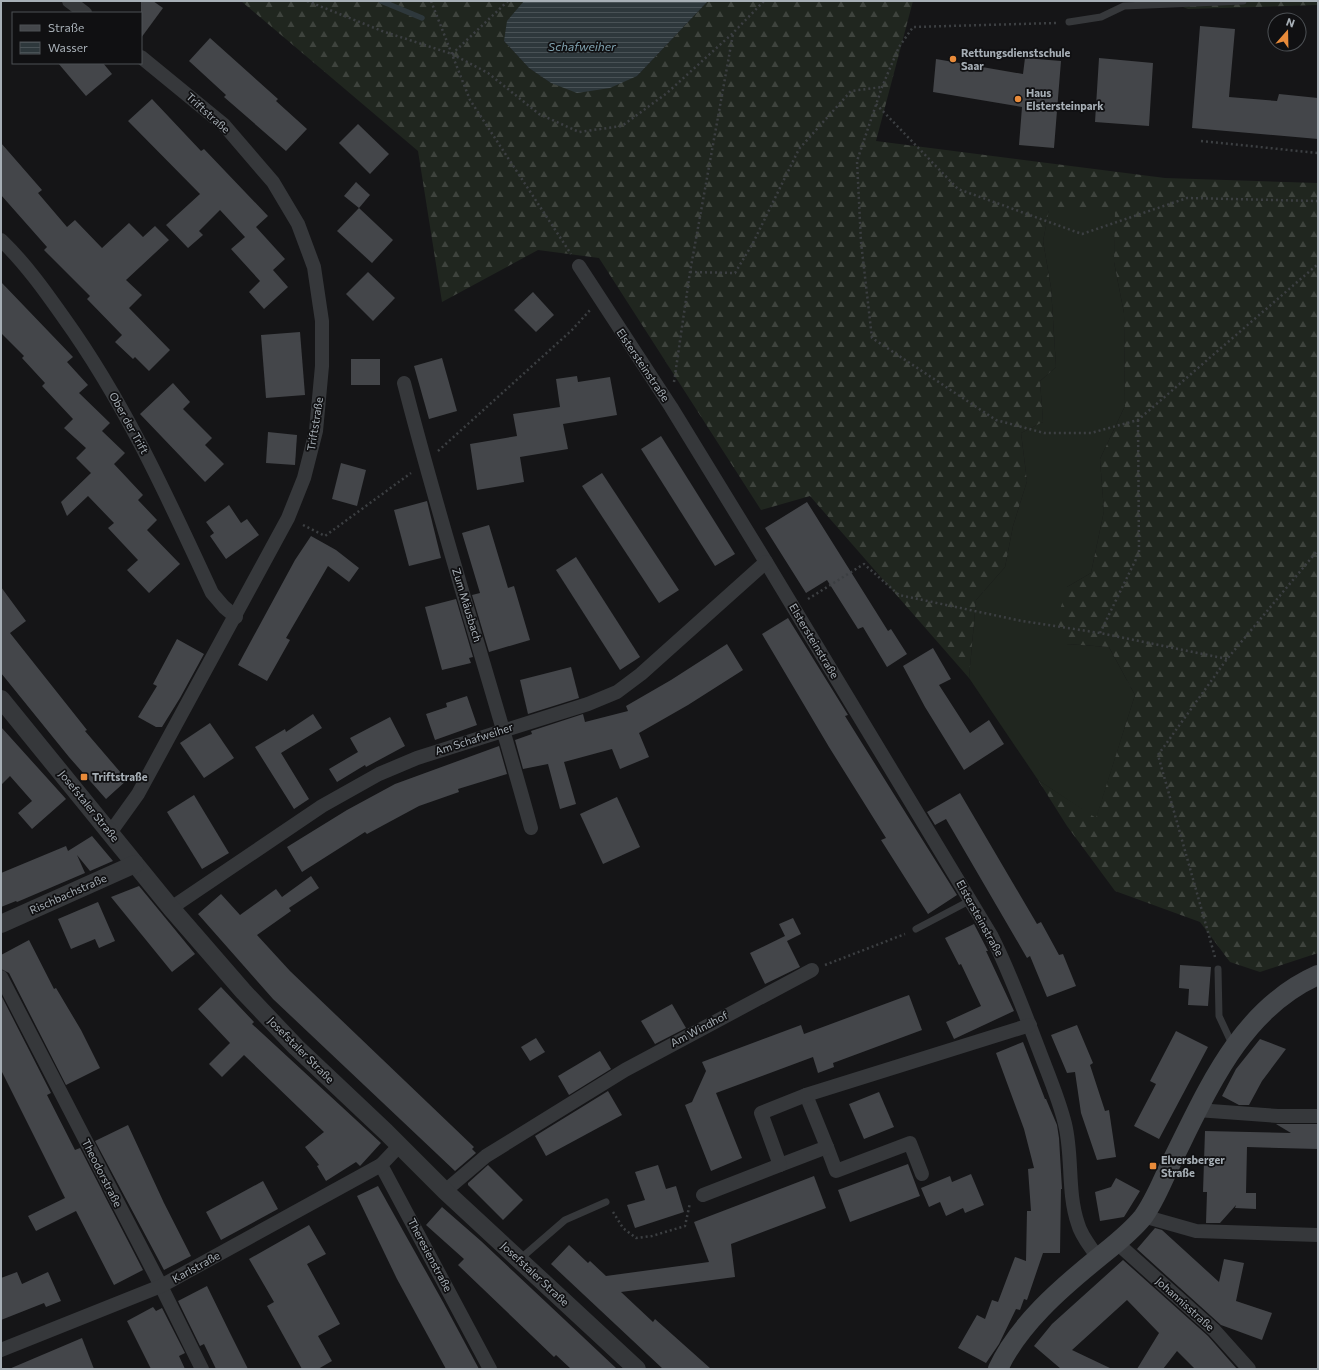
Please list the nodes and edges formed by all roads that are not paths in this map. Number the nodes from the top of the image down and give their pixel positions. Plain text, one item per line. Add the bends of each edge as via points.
1 (69, 1) edge
2 (1243, 1) edge
3 (84, 12) edge
4 (1069, 22) road end
5 (142, 58) edge
6 (1, 240) edge
7 (579, 266) road end
8 (404, 383) dead end
9 (766, 562) junction
10 (236, 617) junction
11 (1, 699) edge
12 (504, 730) junction
13 (531, 828) dead end
14 (110, 833) junction
15 (135, 864) junction
16 (971, 900) junction
17 (171, 908) junction
18 (1, 924) edge
19 (916, 929) road end
20 (1218, 969) road end
21 (812, 970) road end
22 (1318, 975) edge
23 (1, 977) edge
24 (1030, 1025) junction
25 (1234, 1046) junction
26 (806, 1095) junction
27 (1197, 1110) junction
28 (1318, 1116) edge
29 (400, 1145) junction
30 (827, 1147) junction
31 (382, 1165) junction
32 (780, 1165) junction
33 (922, 1174) dead end
34 (445, 1191) junction
35 (703, 1195) road end
36 (606, 1202) road end
37 (1143, 1216) junction
38 (1318, 1235) edge
39 (1117, 1243) junction
40 (1098, 1258) junction
41 (520, 1259) junction
42 (161, 1286) junction
43 (1, 1350) edge
44 (202, 1369) edge
45 (490, 1369) edge
46 (637, 1369) edge
47 (998, 1369) edge
48 (1249, 1369) edge

1 - 3 street
2 - 4 lane via 1124,6 1101,17
5 - 10 street, Triftstraße via 224,125 273,182 298,224 314,267 322,321 322,366 317,424 304,478 288,518
6 - 10 street, Ober der Trift via 43,288 102,375 131,423 212,593
7 - 9 street, Elstersteinstraße via 671,407
8 - 12 street, Zum Mäusbach via 424,463
9 - 12 street, Am Schafweiher via 617,692 588,704
9 - 16 street, Elstersteinstraße
10 - 14 street, Triftstraße via 138,794
11 - 14 street, Josefstaler Straße
12 - 13 street, Zum Mäusbach
12 - 17 street, Am Schafweiher via 417,758 379,774 322,806
14 - 15 street, Josefstaler Straße
15 - 17 street, Josefstaler Straße
15 - 18 street, Rischbachstraße
16 - 19 lane
16 - 24 street, Elstersteinstraße via 1002,956
17 - 29 street, Josefstaler Straße via 296,1047
20 - 25 lane via 1219,1016
21 - 34 street, Am Windhof via 625,1070 486,1156
22 - 25 main road via 1283,994 1258,1016
23 - 42 street, Theodorstraße
24 - 26 street
24 - 40 street, Elstersteinstraße via 1065,1124 1078,1224
25 - 27 main road
26 - 30 street
26 - 32 street via 761,1113
27 - 28 street
27 - 37 main road
29 - 31 street
29 - 34 street, Josefstaler Straße
30 - 32 street
30 - 33 street via 836,1171 910,1142
31 - 42 street, Karlstraße
31 - 45 street, Theresienstraße
32 - 35 street
34 - 41 street, Josefstaler Straße
36 - 41 lane via 565,1220
37 - 38 street via 1196,1230
37 - 39 main road
39 - 40 main road
39 - 48 street, Johannisstraße via 1214,1330
40 - 47 main road via 1051,1300 1023,1330 1005,1354
41 - 46 street, Josefstaler Straße
42 - 43 street, Karlstraße
42 - 44 street, Theodorstraße

